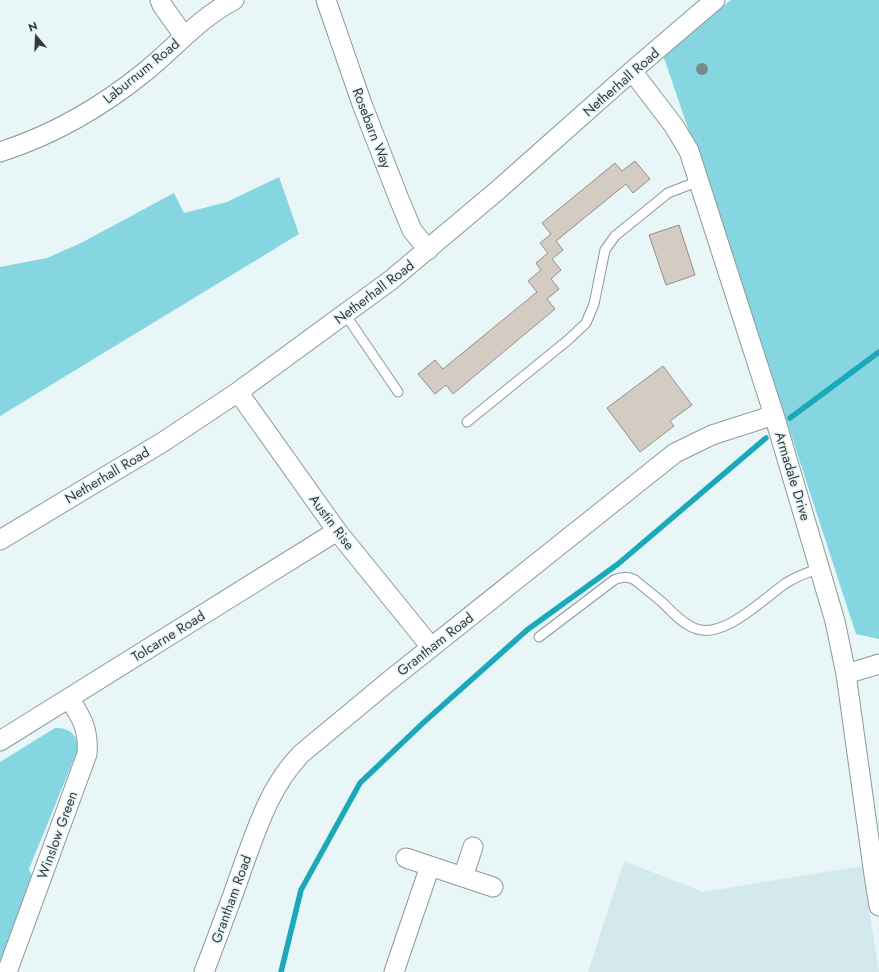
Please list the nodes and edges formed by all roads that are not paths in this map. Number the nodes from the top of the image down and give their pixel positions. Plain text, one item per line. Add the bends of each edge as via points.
1 (160, 0) edge
2 (234, 0) edge
3 (326, 0) edge
4 (715, 0) edge
5 (184, 36) junction
6 (632, 71) junction
7 (0, 152) edge
8 (699, 181) junction
9 (428, 250) junction
10 (344, 314) junction
11 (238, 392) junction
12 (398, 392) dead end
13 (774, 416) junction
14 (467, 422) dead end
15 (337, 530) junction
16 (0, 540) edge
17 (820, 568) junction
18 (539, 637) dead end
19 (431, 647) junction
20 (879, 664) edge
21 (846, 674) junction
22 (69, 698) junction
23 (0, 741) edge
24 (474, 847) dead end
25 (406, 858) dead end
26 (430, 866) junction
27 (463, 877) junction
28 (493, 887) dead end
29 (879, 906) edge
30 (7, 972) edge
31 (204, 972) edge
32 (394, 972) edge

1 - 5 street
2 - 5 street, Laburnum Road
3 - 9 street, Rosebarn Way via 362,104 399,199 412,230
4 - 6 street, Netherhall Road
5 - 7 street, Laburnum Road via 147,70 97,106 43,136
6 - 8 street, Armadale Drive via 674,126 689,151
6 - 9 street, Netherhall Road
8 - 13 street, Armadale Drive
8 - 14 lane via 668,193 615,236 605,250 594,304 586,322 568,340
9 - 10 street, Netherhall Road
10 - 11 street, Netherhall Road
10 - 12 lane
11 - 15 street, Austin Rise
11 - 16 street, Netherhall Road via 163,442
13 - 17 street, Armadale Drive
13 - 19 street, Grantham Road via 712,435 675,453
15 - 19 street, Austin Rise
15 - 22 street, Tolcarne Road
17 - 18 lane via 787,582 726,626 707,631 692,627 635,580 621,578 614,580
17 - 21 street, Armadale Drive
19 - 31 street, Grantham Road via 306,749 281,778 259,825
20 - 21 street
21 - 29 street, Armadale Drive
22 - 23 street, Tolcarne Road
22 - 30 street, Winslow Green via 84,724 87,754
24 - 27 street
25 - 26 street
26 - 27 street
26 - 32 street
27 - 28 street

